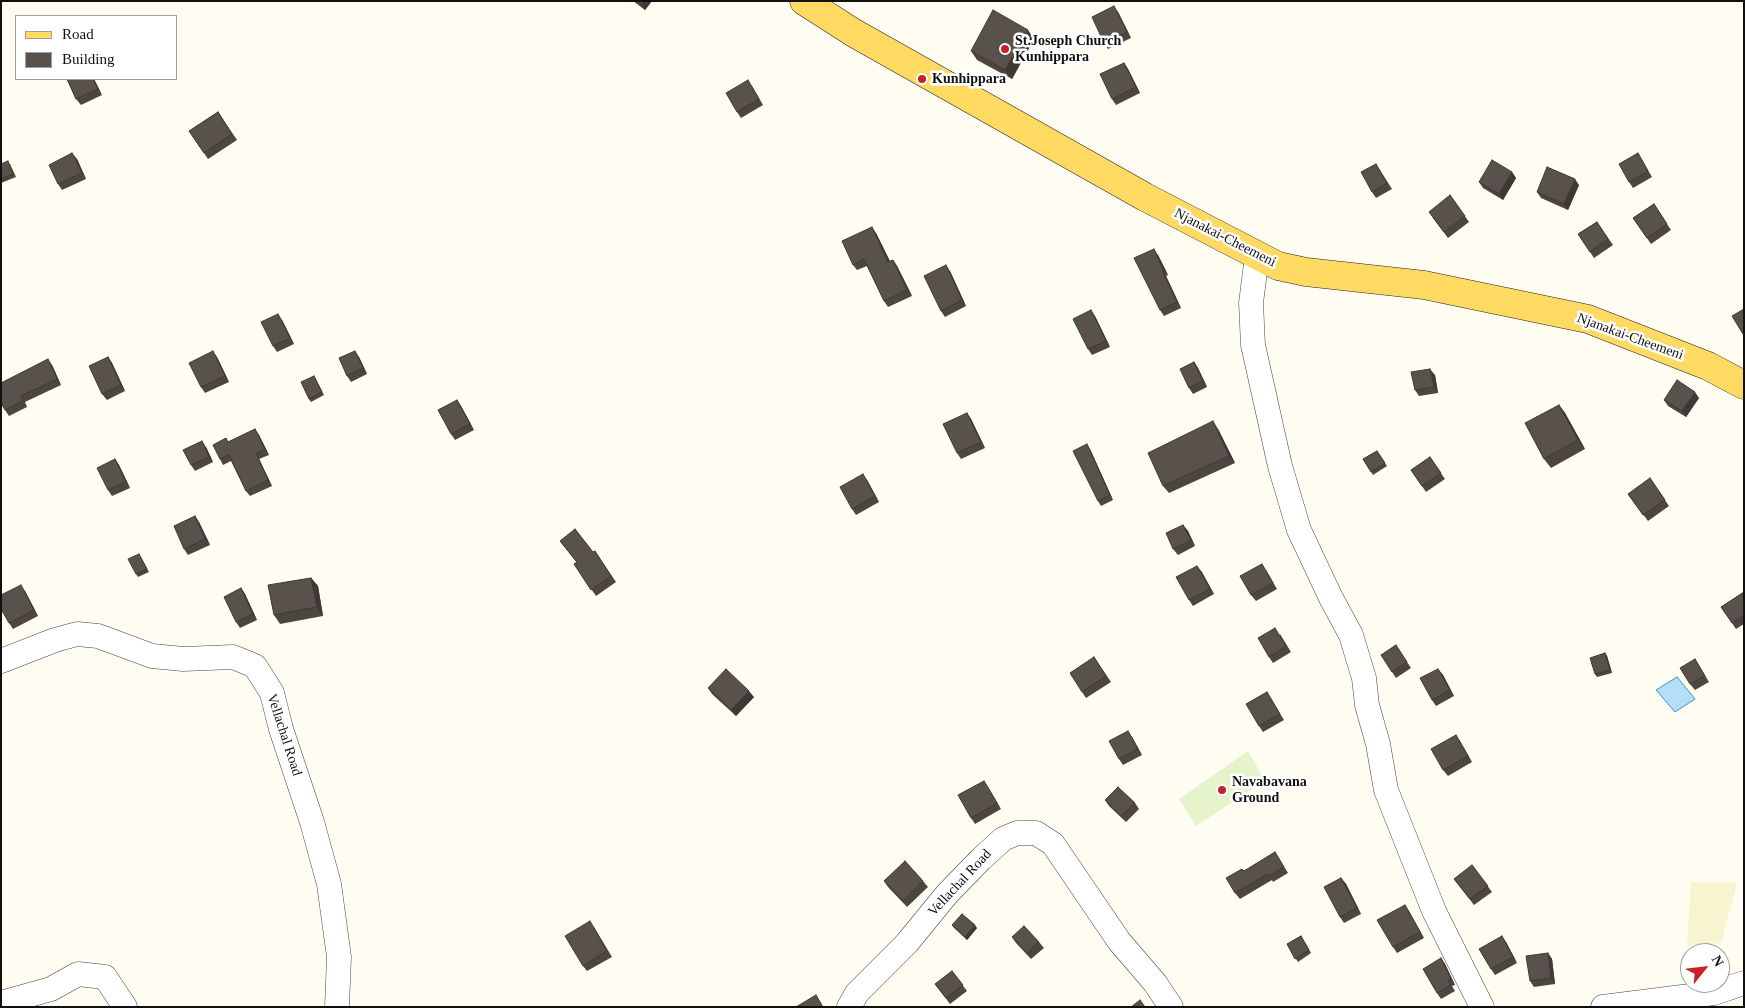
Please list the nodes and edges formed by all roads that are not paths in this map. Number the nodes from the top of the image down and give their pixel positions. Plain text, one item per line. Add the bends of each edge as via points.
1 (804, 1) edge
2 (1257, 256) junction
3 (1744, 385) edge
4 (1, 661) edge
5 (1744, 983) edge
6 (1, 1004) edge
7 (125, 1007) edge
8 (337, 1007) edge
9 (850, 1007) edge
10 (1171, 1007) edge
11 (1482, 1007) edge
12 (1603, 1007) edge

1 - 2 main road, Njanakai-Cheemeni via 854,33 1136,192
2 - 3 main road, Njanakai-Cheemeni via 1278,266 1306,272 1424,285 1588,318 1708,366
2 - 11 street via 1251,303 1253,345 1280,466 1299,530 1351,635 1364,678 1386,790 1434,911
4 - 8 street, Vellachal Road via 77,634 98,636 152,656 233,658 255,666 272,693 329,884 339,957
5 - 12 street via 1714,992
6 - 7 street via 51,989 78,974 105,977
9 - 10 street, Vellachal Road via 857,993 907,943 946,894 981,859 1003,840 1017,834 1036,833 1053,844 1119,941

